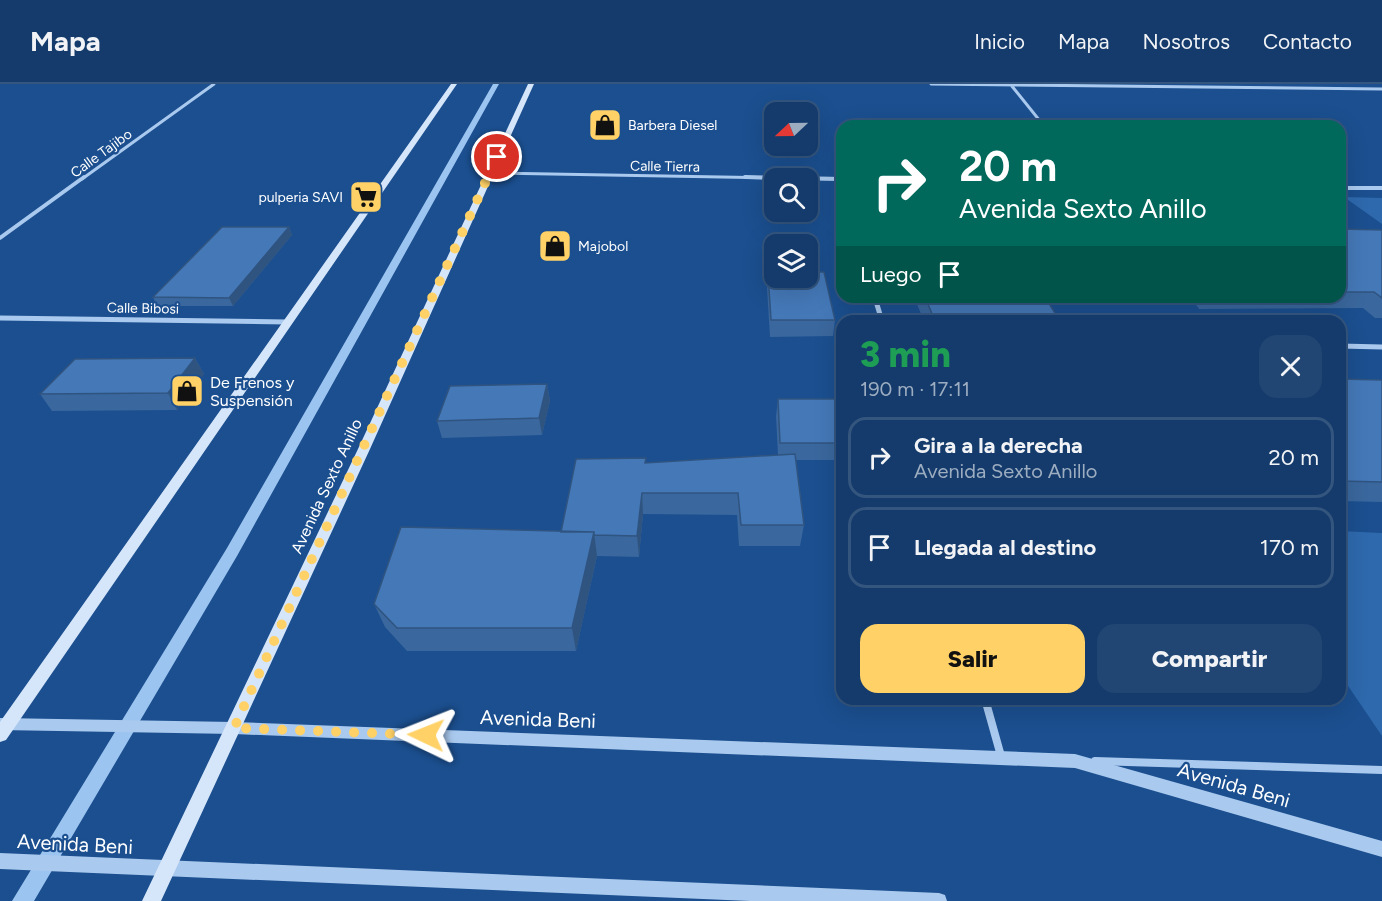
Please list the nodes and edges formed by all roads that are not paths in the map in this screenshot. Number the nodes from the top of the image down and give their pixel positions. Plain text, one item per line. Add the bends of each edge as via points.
1 (214, 84) edge
2 (454, 84) edge
3 (531, 84) edge
4 (931, 84) edge
5 (1011, 85) edge
6 (1078, 85) edge
7 (1382, 89) edge
8 (1039, 120) edge
9 (489, 173) junction
10 (836, 179) edge
11 (1346, 188) edge
12 (1382, 188) edge
13 (0, 238) edge
14 (0, 318) edge
15 (286, 322) junction
16 (1346, 346) edge
17 (1382, 348) edge
18 (987, 705) edge
19 (3, 727) edge
20 (234, 728) junction
21 (1001, 757) junction
22 (1075, 760) junction
23 (1382, 770) edge
24 (1382, 849) edge
25 (0, 861) edge
26 (166, 870) junction
27 (151, 901) edge
28 (939, 901) edge

1 - 13 street, Calle Tajibo
2 - 15 main road
3 - 9 main road, Avenida Sexto Anillo
4 - 5 street
5 - 6 street
5 - 8 street
6 - 7 street
9 - 10 street, Calle Tierra
9 - 20 main road, Avenida Sexto Anillo
11 - 12 street
14 - 15 street, Calle Bibosi
15 - 19 main road
16 - 17 street
18 - 21 street
19 - 20 street, Avenida Beni via 43,724
20 - 21 street, Avenida Beni
20 - 26 main road, Avenida Sexto Anillo
21 - 22 street, Avenida Beni
22 - 23 street, Avenida Beni
22 - 24 street, Avenida Beni
25 - 26 street, Avenida Beni
26 - 27 main road, Avenida Sexto Anillo
26 - 28 street, Avenida Beni

